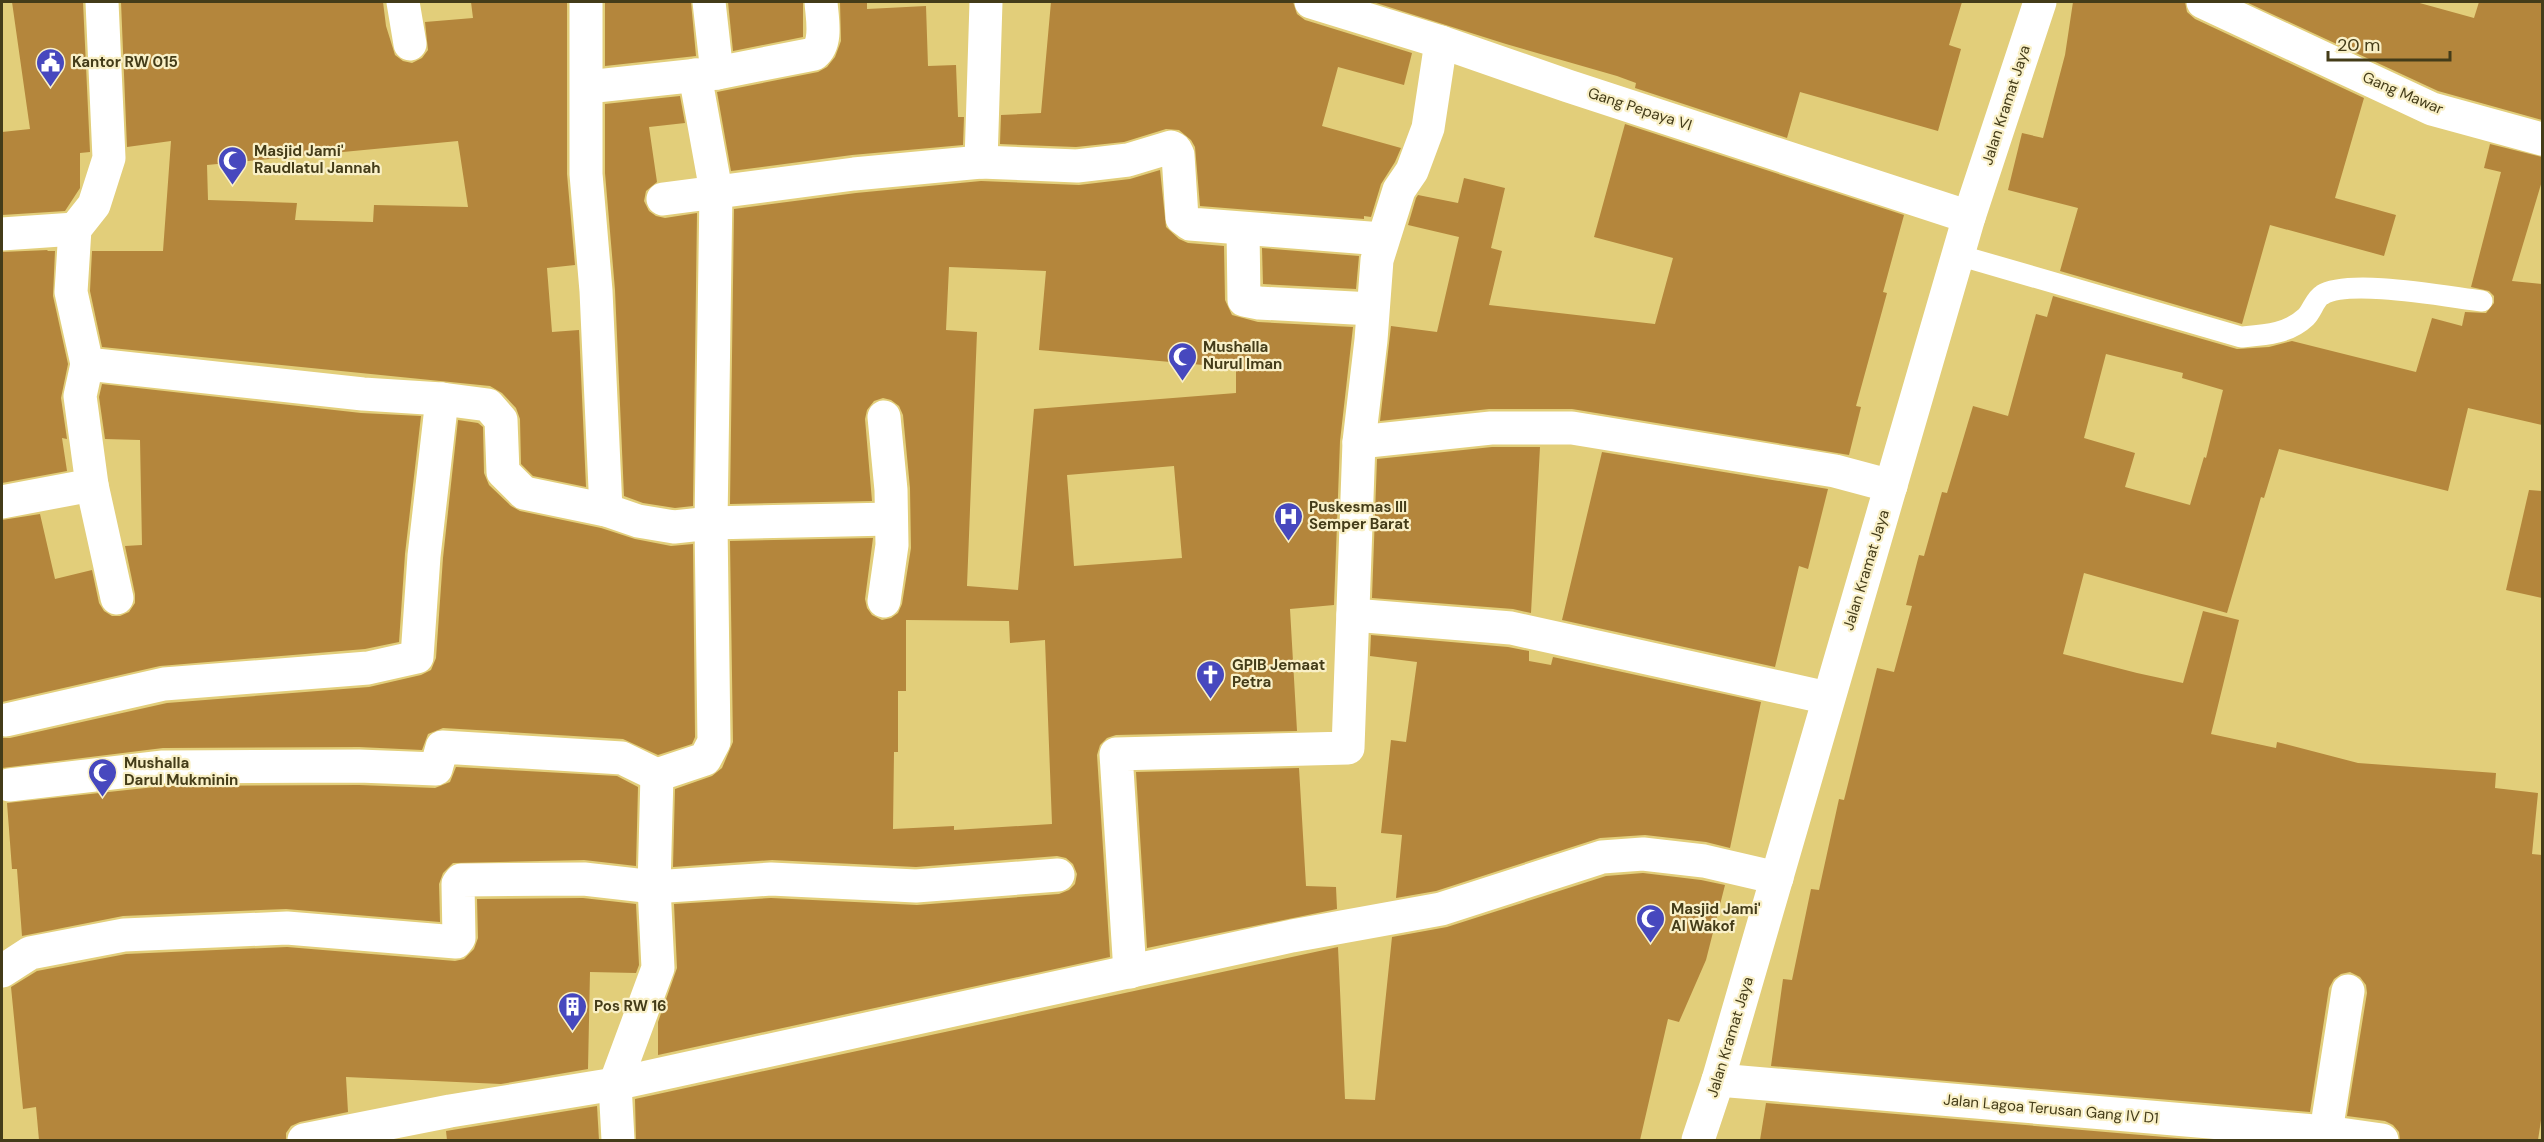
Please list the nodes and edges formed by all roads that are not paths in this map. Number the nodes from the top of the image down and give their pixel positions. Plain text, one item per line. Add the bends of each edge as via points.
1 (102, 2) edge
2 (403, 2) edge
3 (586, 2) edge
4 (708, 2) edge
5 (821, 2) edge
6 (986, 2) edge
7 (1311, 2) edge
8 (2040, 2) edge
9 (2203, 2) edge
10 (1441, 42) junction
11 (410, 44) dead end
12 (706, 74) junction
13 (588, 87) junction
14 (2542, 139) edge
15 (981, 162) junction
16 (716, 191) junction
17 (663, 199) dead end
18 (1969, 217) junction
19 (75, 229) junction
20 (1243, 229) junction
21 (2, 234) edge
22 (1382, 239) junction
23 (1958, 255) junction
24 (2482, 302) dead end
25 (1372, 309) junction
26 (87, 364) junction
27 (442, 399) junction
28 (884, 417) dead end
29 (1359, 442) junction
30 (92, 485) junction
31 (1891, 486) junction
32 (2, 502) edge
33 (606, 510) junction
34 (891, 519) junction
35 (711, 523) junction
36 (117, 598) dead end
37 (884, 601) dead end
38 (1353, 615) junction
39 (1828, 698) junction
40 (6, 720) dead end
41 (657, 775) junction
42 (9, 785) dead end
43 (1058, 875) dead end
44 (1777, 878) junction
45 (654, 887) junction
46 (2, 971) edge
47 (1130, 972) junction
48 (2348, 991) dead end
49 (1718, 1080) junction
50 (615, 1084) junction
51 (2326, 1132) junction
52 (304, 1140) edge
53 (618, 1140) edge
54 (1698, 1140) edge
55 (2382, 1140) edge

1 - 19 street via 109,158 94,205
2 - 11 street
3 - 13 street
4 - 12 street
5 - 12 street via 822,40 814,54
6 - 15 street
7 - 10 street, Gang Pepaya VI
8 - 18 street, Jalan Kramat Jaya
9 - 14 street, Gang Mawar via 2432,109
10 - 18 street, Gang Pepaya VI
10 - 22 street via 1428,128 1412,171 1399,190
12 - 13 street
12 - 16 street
13 - 33 street via 586,174 596,291
15 - 16 street
15 - 20 street via 1077,166 1128,160 1171,147 1178,155 1185,222
16 - 17 street
16 - 35 street
18 - 23 street, Jalan Kramat Jaya
19 - 21 street
19 - 26 street via 71,292
20 - 22 street
20 - 25 street via 1244,300
22 - 25 street
23 - 24 lane via 2241,337 2272,334 2292,327 2307,316 2320,295 2341,288
23 - 31 street, Jalan Kramat Jaya
25 - 29 street
26 - 27 street
26 - 30 street via 80,396
27 - 33 street via 488,405 501,420 503,472 524,493
27 - 40 street via 417,657 368,668 164,684
28 - 34 street
29 - 31 street via 1491,429 1572,428 1835,471
29 - 38 street
30 - 32 street
30 - 36 street
31 - 39 street, Jalan Kramat Jaya
33 - 35 street via 674,527
34 - 35 street
34 - 37 street
35 - 41 street via 714,741 705,759
38 - 39 street via 1511,628
38 - 47 street via 1348,748 1116,754
39 - 44 street, Jalan Kramat Jaya
41 - 42 street via 622,758 442,747 436,769 359,765 163,767
41 - 45 street
43 - 45 street via 916,886 771,879
44 - 47 street via 1704,861 1643,854 1602,857 1441,909 1292,936
44 - 49 street, Jalan Kramat Jaya
45 - 46 street via 584,879 461,880 456,942 287,928 124,935 30,953
45 - 50 street via 658,968
47 - 50 street
48 - 51 street
49 - 51 street, Jalan Lagoa Terusan Gang IV D1
49 - 54 street, Jalan Kramat Jaya
50 - 52 street
50 - 53 street
51 - 55 street, Jalan Lagoa Terusan Gang IV D1

